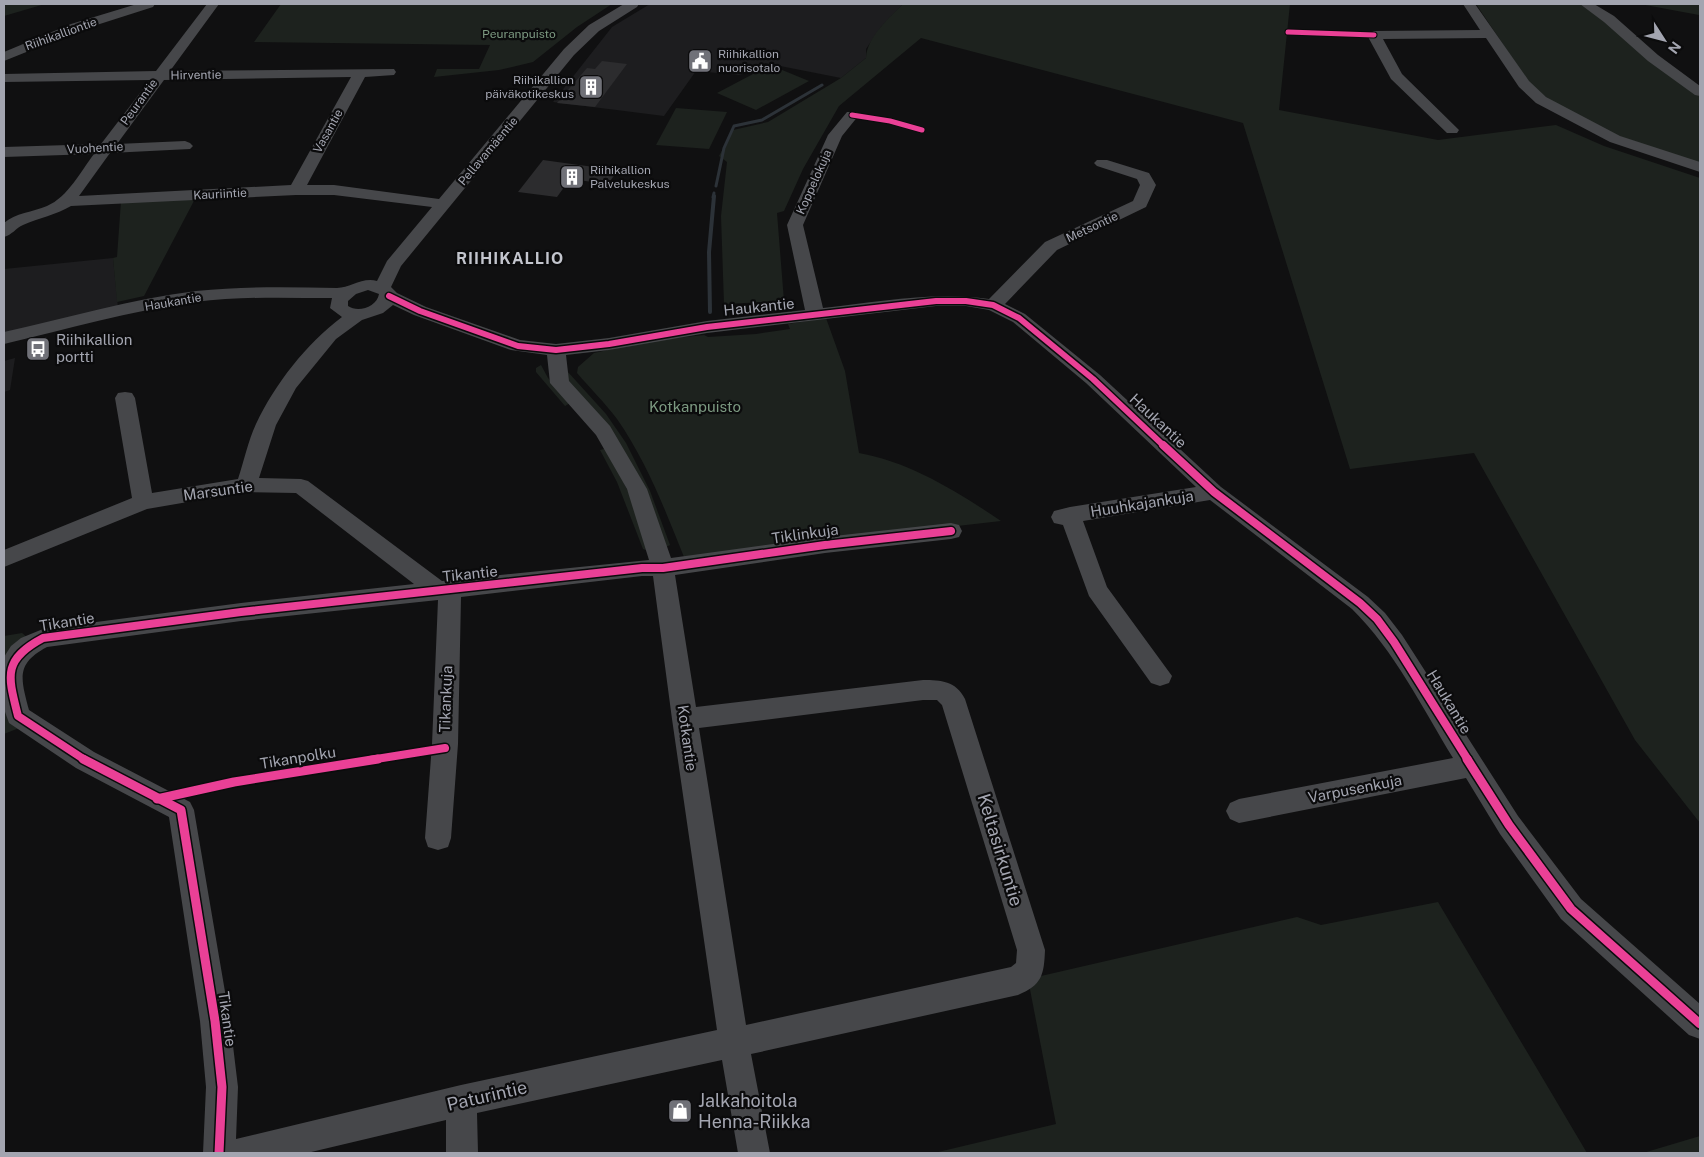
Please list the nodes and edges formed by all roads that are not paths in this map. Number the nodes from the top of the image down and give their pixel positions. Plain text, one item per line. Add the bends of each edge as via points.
1 (148, 4) edge
2 (213, 4) edge
3 (633, 4) edge
4 (1470, 4) edge
5 (1586, 4) edge
6 (1490, 34) junction
7 (4, 56) edge
8 (389, 72) dead end
9 (360, 73) junction
10 (159, 76) junction
11 (4, 78) edge
12 (1700, 92) edge
13 (852, 116) dead end
14 (1452, 130) dead end
15 (185, 146) dead end
16 (105, 148) junction
17 (4, 152) edge
18 (1102, 164) dead end
19 (1700, 167) edge
20 (296, 190) junction
21 (67, 201) junction
22 (444, 204) junction
23 (4, 232) edge
24 (379, 295) junction
25 (993, 305) junction
26 (346, 306) junction
27 (815, 314) junction
28 (4, 338) edge
29 (4, 348) edge
30 (556, 350) junction
31 (125, 398) dead end
32 (246, 485) junction
33 (1214, 492) junction
34 (143, 502) junction
35 (951, 531) dead end
36 (4, 559) edge
37 (663, 568) junction
38 (445, 590) junction
39 (1160, 676) dead end
40 (684, 719) junction
41 (1471, 766) junction
42 (1239, 812) dead end
43 (438, 838) dead end
44 (1700, 1024) edge
45 (734, 1044) junction
46 (461, 1101) junction
47 (218, 1153) edge
48 (240, 1153) edge
49 (462, 1153) edge
50 (754, 1153) edge

1 - 7 street, Riihikalliontie via 76,27
2 - 10 street, Peurantie
3 - 22 street, Pellavamäentie via 579,41
4 - 6 street
5 - 12 street
6 - 14 street via 1374,35 1396,76
6 - 19 street via 1524,84 1541,100 1615,139
8 - 9 street, Hirventie
9 - 10 street, Hirventie
9 - 20 street, Vasantie
10 - 11 street, Hirventie
10 - 16 street, Peurantie
13 - 27 street, Koppelokuja via 835,135 795,225
15 - 16 street, Vuohentie
16 - 17 street, Vuohentie
16 - 21 street, Peurantie
18 - 25 street, Metsontie via 1143,176 1148,185 1140,204 1051,246
20 - 21 street, Kauriintie
20 - 22 street, Kauriintie via 334,190
21 - 23 street, Kauriintie via 54,210 15,222
22 - 24 street, Pellavamäentie via 393,265
24 - 26 street
24 - 26 street
24 - 30 street, Haukantie via 518,346
25 - 27 street, Haukantie via 953,300
25 - 33 street, Haukantie via 1041,334
26 - 28 street, Haukantie via 224,294 120,312
26 - 29 street, Haukantie via 300,300 221,304
26 - 32 street via 330,335 279,400 266,425
27 - 30 street, Haukantie
30 - 37 street, Kotkantie via 560,383 603,431 637,490
31 - 34 street
32 - 34 street, Marsuntie
32 - 38 street, Marsuntie via 301,486
33 - 39 street, Huuhkajankuja via 1066,516 1097,590
33 - 41 street, Haukantie via 1378,619 1418,677
34 - 36 street, Marsuntie
35 - 37 street, Tiklinkuja
37 - 38 street, Tikantie
37 - 40 street, Kotkantie
38 - 43 street, Tikankuja via 445,744
38 - 47 street, Tikantie via 43,638 28,644 12,660 9,678 18,716 85,760 181,810 216,1030 222,1087
40 - 45 street, Kotkantie
40 - 45 street, Keltasirkuntie via 942,690 953,699 1031,950 1030,970 1018,980
41 - 42 street, Varpusenkuja
41 - 44 street, Haukantie via 1571,909
45 - 46 street, Paturintie
45 - 50 street, Kotkantie
46 - 48 street, Paturintie
46 - 49 street

